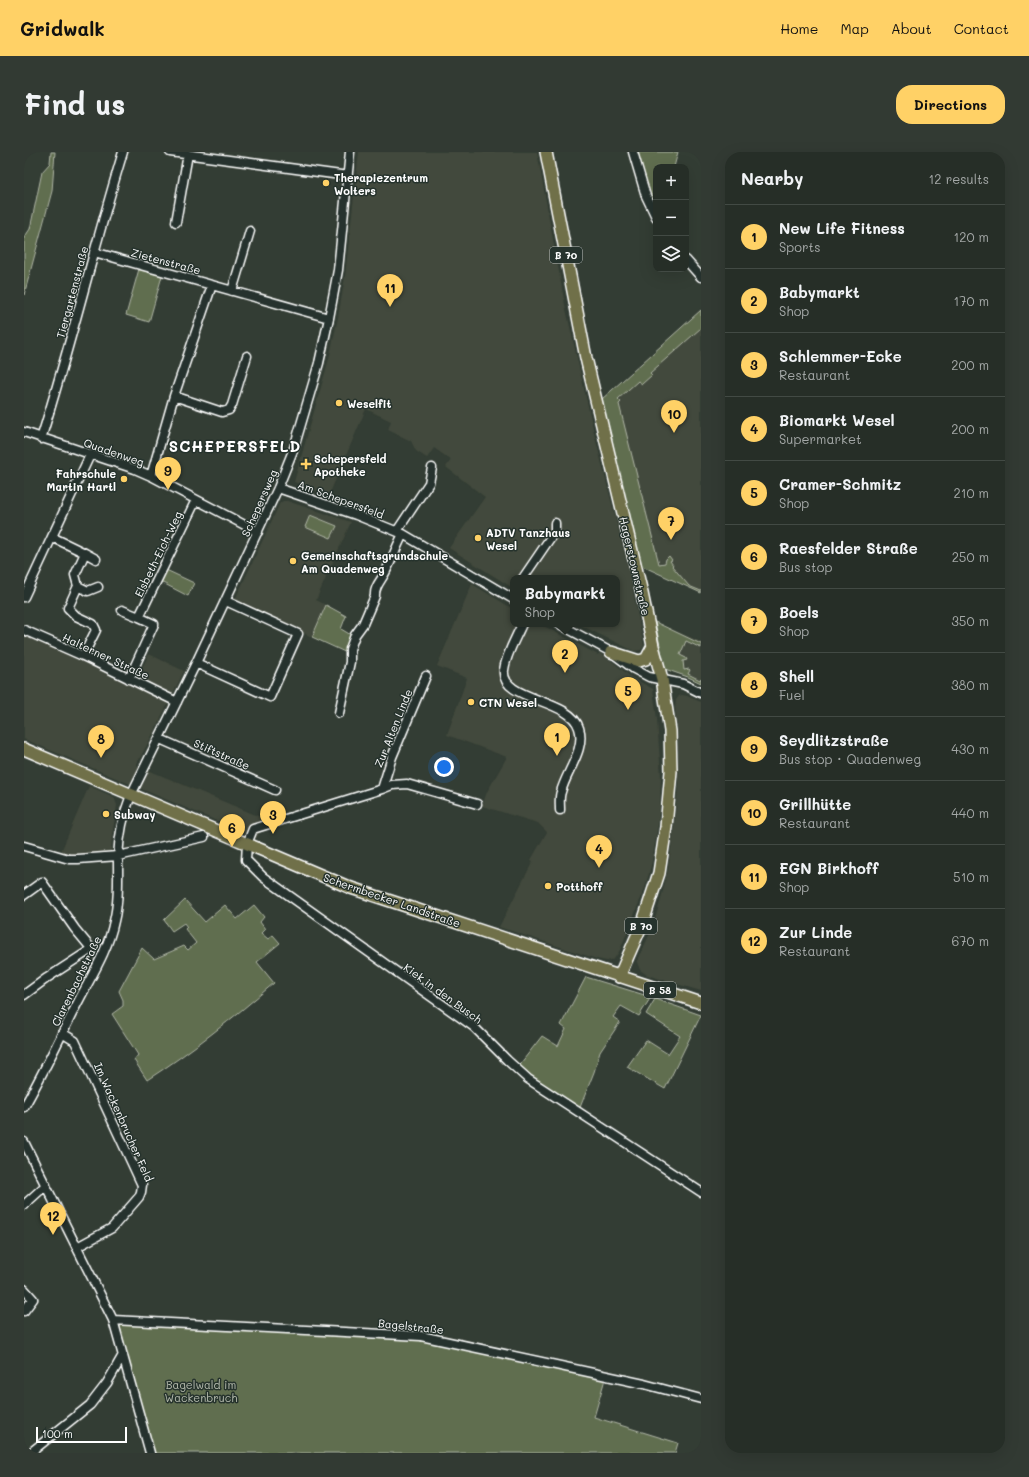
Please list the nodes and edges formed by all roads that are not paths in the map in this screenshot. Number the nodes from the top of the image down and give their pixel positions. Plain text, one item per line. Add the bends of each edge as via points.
1 (123, 152) edge
2 (170, 152) edge
3 (350, 152) edge
4 (546, 152) edge
5 (633, 152) edge
6 (188, 154) junction
7 (348, 176) junction
8 (653, 211) edge
9 (176, 222) dead end
10 (250, 231) dead end
11 (94, 252) junction
12 (689, 263) edge
13 (701, 277) edge
14 (212, 285) junction
15 (232, 291) junction
16 (329, 318) junction
17 (248, 356) dead end
18 (174, 396) junction
19 (24, 432) edge
20 (41, 438) junction
21 (90, 455) junction
22 (432, 468) dead end
23 (151, 476) junction
24 (278, 488) junction
25 (196, 500) junction
26 (555, 523) dead end
27 (258, 532) junction
28 (400, 532) junction
29 (52, 537) junction
30 (85, 553) junction
31 (96, 559) dead end
32 (525, 575) edge
33 (78, 586) junction
34 (98, 587) dead end
35 (510, 595) edge
36 (24, 596) edge
37 (226, 600) junction
38 (122, 610) dead end
39 (139, 617) junction
40 (521, 627) edge
41 (565, 627) edge
42 (24, 630) edge
43 (653, 646) junction
44 (611, 652) junction
45 (83, 656) junction
46 (196, 663) junction
47 (426, 676) dead end
48 (129, 679) junction
49 (662, 680) junction
50 (701, 693) edge
51 (177, 702) junction
52 (339, 713) dead end
53 (160, 739) junction
54 (24, 749) edge
55 (382, 789) junction
56 (275, 790) dead end
57 (131, 795) junction
58 (476, 804) dead end
59 (560, 810) dead end
60 (204, 837) dead end
61 (247, 844) junction
62 (24, 846) edge
63 (118, 856) junction
64 (24, 895) edge
65 (619, 977) junction
66 (24, 996) edge
67 (701, 1003) edge
68 (62, 1033) junction
69 (24, 1107) edge
70 (24, 1142) edge
71 (46, 1185) junction
72 (701, 1192) edge
73 (24, 1205) edge
74 (77, 1248) junction
75 (24, 1289) edge
76 (24, 1311) edge
77 (113, 1320) junction
78 (123, 1355) junction
79 (701, 1399) edge
80 (30, 1453) edge
81 (150, 1453) edge

1 - 11 street, Tiergartenstraße
2 - 6 street
3 - 7 street, Schepersweg
4 - 43 main road, Hagerstownstraße / B 70 via 586,358
5 - 8 street
6 - 7 street
6 - 9 street
7 - 16 street, Schepersweg via 338,270
10 - 15 street
11 - 14 street, Zietenstraße
11 - 20 street, Tiergartenstraße
12 - 13 street
14 - 15 street, Zietenstraße
14 - 18 street
15 - 16 street, Zietenstraße
16 - 24 street, Schepersweg via 319,364 296,441
17 - 18 street via 229,410 222,412
18 - 23 street
19 - 20 street, Quadenweg
20 - 21 street, Quadenweg
21 - 23 street, Quadenweg
21 - 29 street
22 - 28 street via 429,483
23 - 25 street, Quadenweg
24 - 27 street, Schepersweg
24 - 28 street, Am Schepersfeld
25 - 27 street, Quadenweg
25 - 39 street, Elsbeth-Eich-Weg
26 - 32 street via 555,531
27 - 37 street, Schepersweg
28 - 35 street, Am Schepersfeld
28 - 52 street via 363,624 355,634
29 - 30 street
29 - 36 street
30 - 31 street
30 - 33 street via 75,575
33 - 34 street via 88,591
33 - 45 street via 68,608 76,616 93,624 96,630
37 - 46 street, Schepersweg
37 - 46 street via 298,634 270,697
38 - 39 street
39 - 48 street via 154,624
40 - 59 street via 506,660 504,677 507,684 566,712 575,719 580,728 581,738 561,792
41 - 44 street
42 - 45 street, Halterner Straße
43 - 44 main road via 646,659 639,661
43 - 49 main road, Hagerstownstraße / B 70
44 - 49 street via 634,670
45 - 48 street, Halterner Straße
46 - 51 street, Schepersweg
47 - 55 street, Zur Alten Linde via 392,757
48 - 51 street, Halterner Straße
49 - 50 street via 683,684
49 - 65 main road, Hagerstownstraße / B 70 via 670,732 671,771 666,828 653,895
51 - 53 street, Schepersweg
53 - 56 street, Stiftstraße
53 - 57 street, Schepersweg
54 - 57 main road, Schermbecker Landstraße
55 - 58 street via 407,784
55 - 61 street via 253,829
57 - 61 main road, Schermbecker Landstraße
57 - 63 street, Clarenbachstraße via 121,826
60 - 63 street
61 - 65 main road, Schermbecker Landstraße via 351,888
61 - 72 street, Kiek in den Busch via 246,860 262,877 474,1027 528,1079
62 - 63 street via 69,859
63 - 68 street, Clarenbachstraße via 117,902 109,938
64 - 66 street via 42,882 90,947 87,952
65 - 67 main road, Schermbecker Landstraße / B 58
68 - 69 street, Clarenbachstraße
68 - 74 street, Im Wackenbrucher Feld via 75,1041 142,1185 139,1197 112,1228
70 - 71 street
71 - 73 street
71 - 74 street
74 - 77 street
75 - 76 street via 33,1299
77 - 78 street
77 - 79 street, Bagelstraße via 421,1336 644,1384
78 - 80 street via 107,1383 90,1405
78 - 81 street

